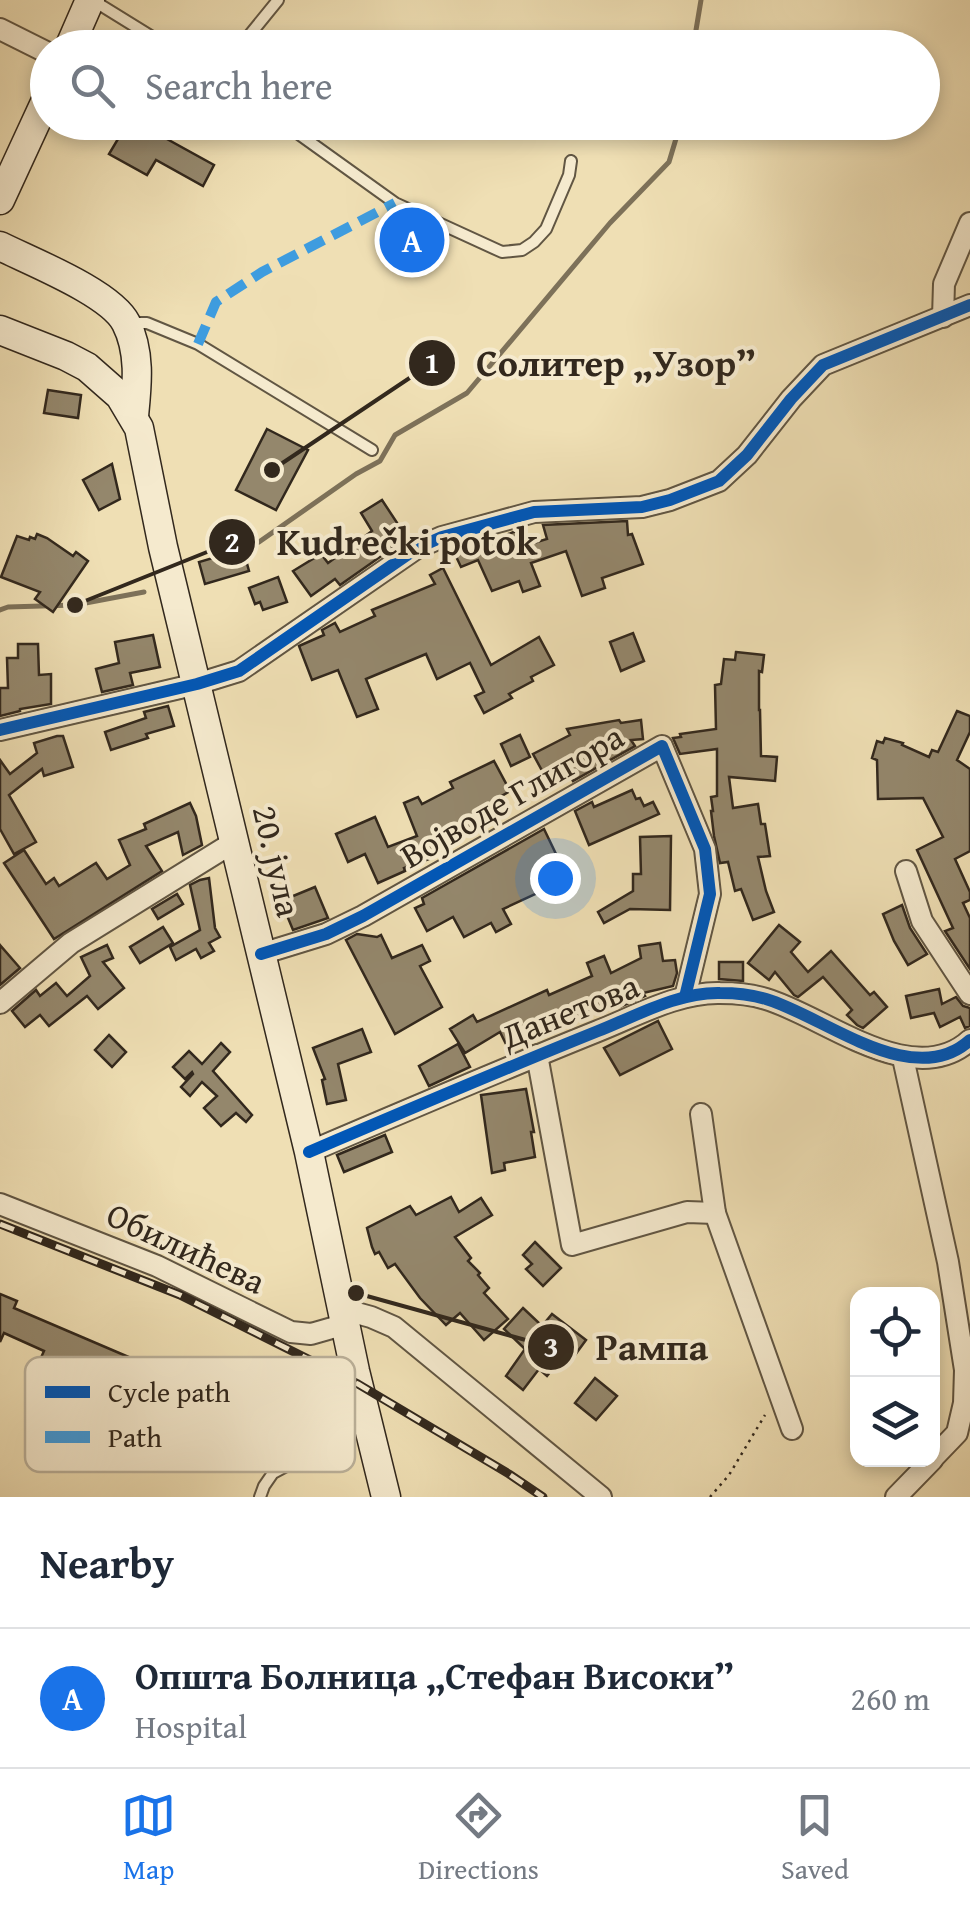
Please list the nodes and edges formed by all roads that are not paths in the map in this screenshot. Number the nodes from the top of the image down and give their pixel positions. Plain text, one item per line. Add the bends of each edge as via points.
1 (91, 0) edge
2 (278, 0) edge
3 (0, 29) edge
4 (77, 30) edge
5 (140, 30) edge
6 (254, 30) edge
7 (30, 44) edge
8 (30, 135) edge
9 (308, 140) edge
10 (571, 161) dead end
11 (0, 200) edge
12 (970, 223) edge
13 (0, 246) edge
14 (970, 306) edge
15 (943, 316) junction
16 (126, 323) junction
17 (0, 330) edge
18 (134, 416) junction
19 (372, 450) dead end
20 (196, 684) junction
21 (0, 730) edge
22 (234, 842) junction
23 (906, 871) dead end
24 (261, 954) junction
25 (970, 994) edge
26 (686, 997) junction
27 (0, 1003) edge
28 (970, 1040) edge
29 (538, 1055) junction
30 (903, 1058) junction
31 (702, 1114) dead end
32 (309, 1152) junction
33 (0, 1204) edge
34 (715, 1213) junction
35 (344, 1317) junction
36 (352, 1357) edge
37 (355, 1370) edge
38 (367, 1423) junction
39 (355, 1429) edge
40 (792, 1430) dead end
41 (940, 1451) edge
42 (924, 1467) edge
43 (275, 1472) edge
44 (260, 1497) edge
45 (386, 1497) edge
46 (601, 1497) edge
47 (896, 1497) edge

1 - 4 main road
1 - 5 lane
2 - 6 lane
3 - 7 street
8 - 11 main road
9 - 10 lane via 396,202 502,252 522,250 546,228
12 - 15 street via 944,284
13 - 16 main road via 97,295
14 - 15 street
15 - 20 street via 823,365 719,481 642,507 534,512 442,537 238,671
16 - 18 main road via 136,366
16 - 19 lane via 146,323 198,344
17 - 18 main road via 86,367
18 - 20 main road, 20. јула
20 - 21 street
20 - 22 main road, 20. јула
22 - 24 main road, 20. јула
22 - 27 street via 71,944
23 - 25 street via 922,921
24 - 26 street, Војводе Глигора via 363,916 662,746 705,849 710,894
24 - 32 main road, 20. јула
26 - 29 street, Данетова
26 - 30 street, Данетова via 765,998
28 - 30 street via 943,1055
29 - 32 street, Данетова
29 - 34 street via 572,1245 687,1212
30 - 41 street via 965,1370 957,1434
31 - 34 street
32 - 35 main road, 20. јула
33 - 35 street, Обилићева via 157,1266 291,1332 311,1334
34 - 40 street
35 - 36 main road, 20. јула
35 - 46 street via 372,1316 394,1327
37 - 38 main road, 20. јула
38 - 39 lane
38 - 45 main road, 20. јула
42 - 47 street
43 - 44 lane

